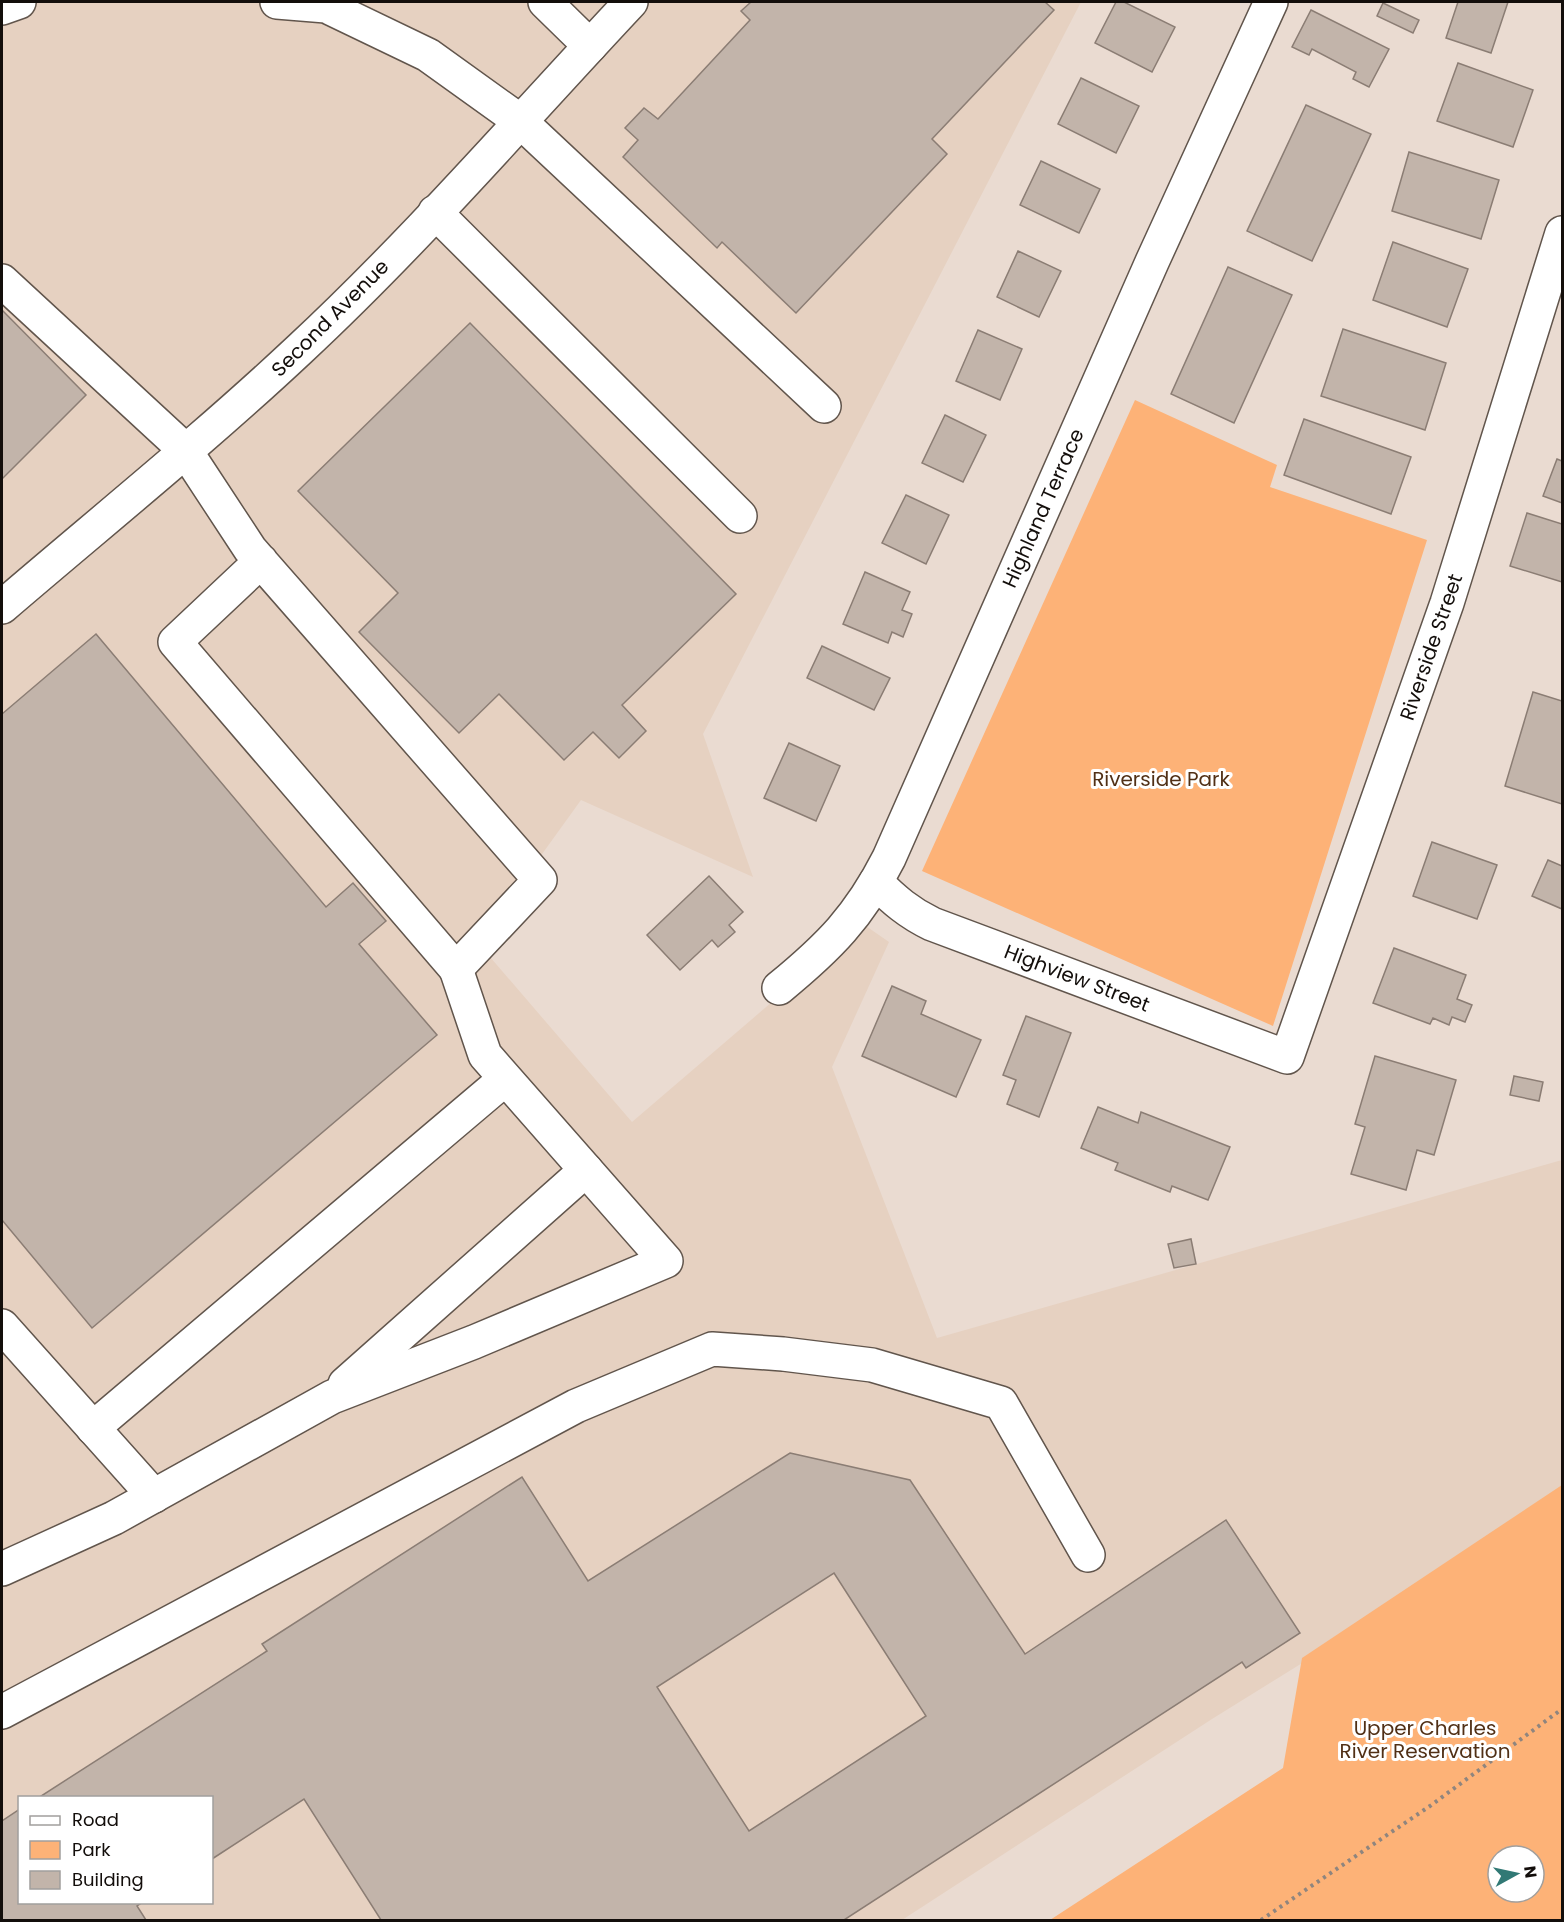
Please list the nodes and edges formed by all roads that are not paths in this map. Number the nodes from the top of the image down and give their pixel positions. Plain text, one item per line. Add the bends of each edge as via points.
1 (19, 2) edge
2 (277, 2) edge
3 (545, 2) edge
4 (632, 2) edge
5 (1271, 2) edge
6 (2, 8) edge
7 (590, 46) junction
8 (520, 121) junction
9 (435, 212) junction
10 (1563, 233) edge
11 (2, 281) edge
12 (824, 406) dead end
13 (185, 450) junction
14 (740, 516) dead end
15 (261, 561) junction
16 (2, 607) edge
17 (876, 882) junction
18 (456, 969) junction
19 (779, 988) dead end
20 (1287, 1057) joint
21 (505, 1079) junction
22 (586, 1170) junction
23 (2, 1326) edge
24 (327, 1400) junction
25 (93, 1428) junction
26 (154, 1496) junction
27 (1088, 1555) dead end
28 (2, 1569) edge
29 (2, 1713) edge

1 - 6 street
2 - 8 street via 326,6 428,55
3 - 7 street
4 - 7 street, Second Avenue
5 - 17 street, Highland Terrace
7 - 8 street, Second Avenue
8 - 9 street, Second Avenue
8 - 12 street
9 - 13 street, Second Avenue via 302,348
9 - 14 street
10 - 20 street, Riverside Street via 1450,592
11 - 13 street
13 - 15 street
13 - 16 street, Second Avenue
15 - 18 street via 540,880
15 - 18 street via 175,642
17 - 19 street, Highland Terrace via 842,931
17 - 20 street, Highview Street via 897,903 932,924
18 - 21 street via 485,1055
21 - 22 street
21 - 25 street
22 - 24 street
22 - 24 street via 666,1261
23 - 25 street
24 - 26 street
25 - 26 street
26 - 28 street
27 - 29 street via 1001,1403 872,1365 712,1349 576,1406

